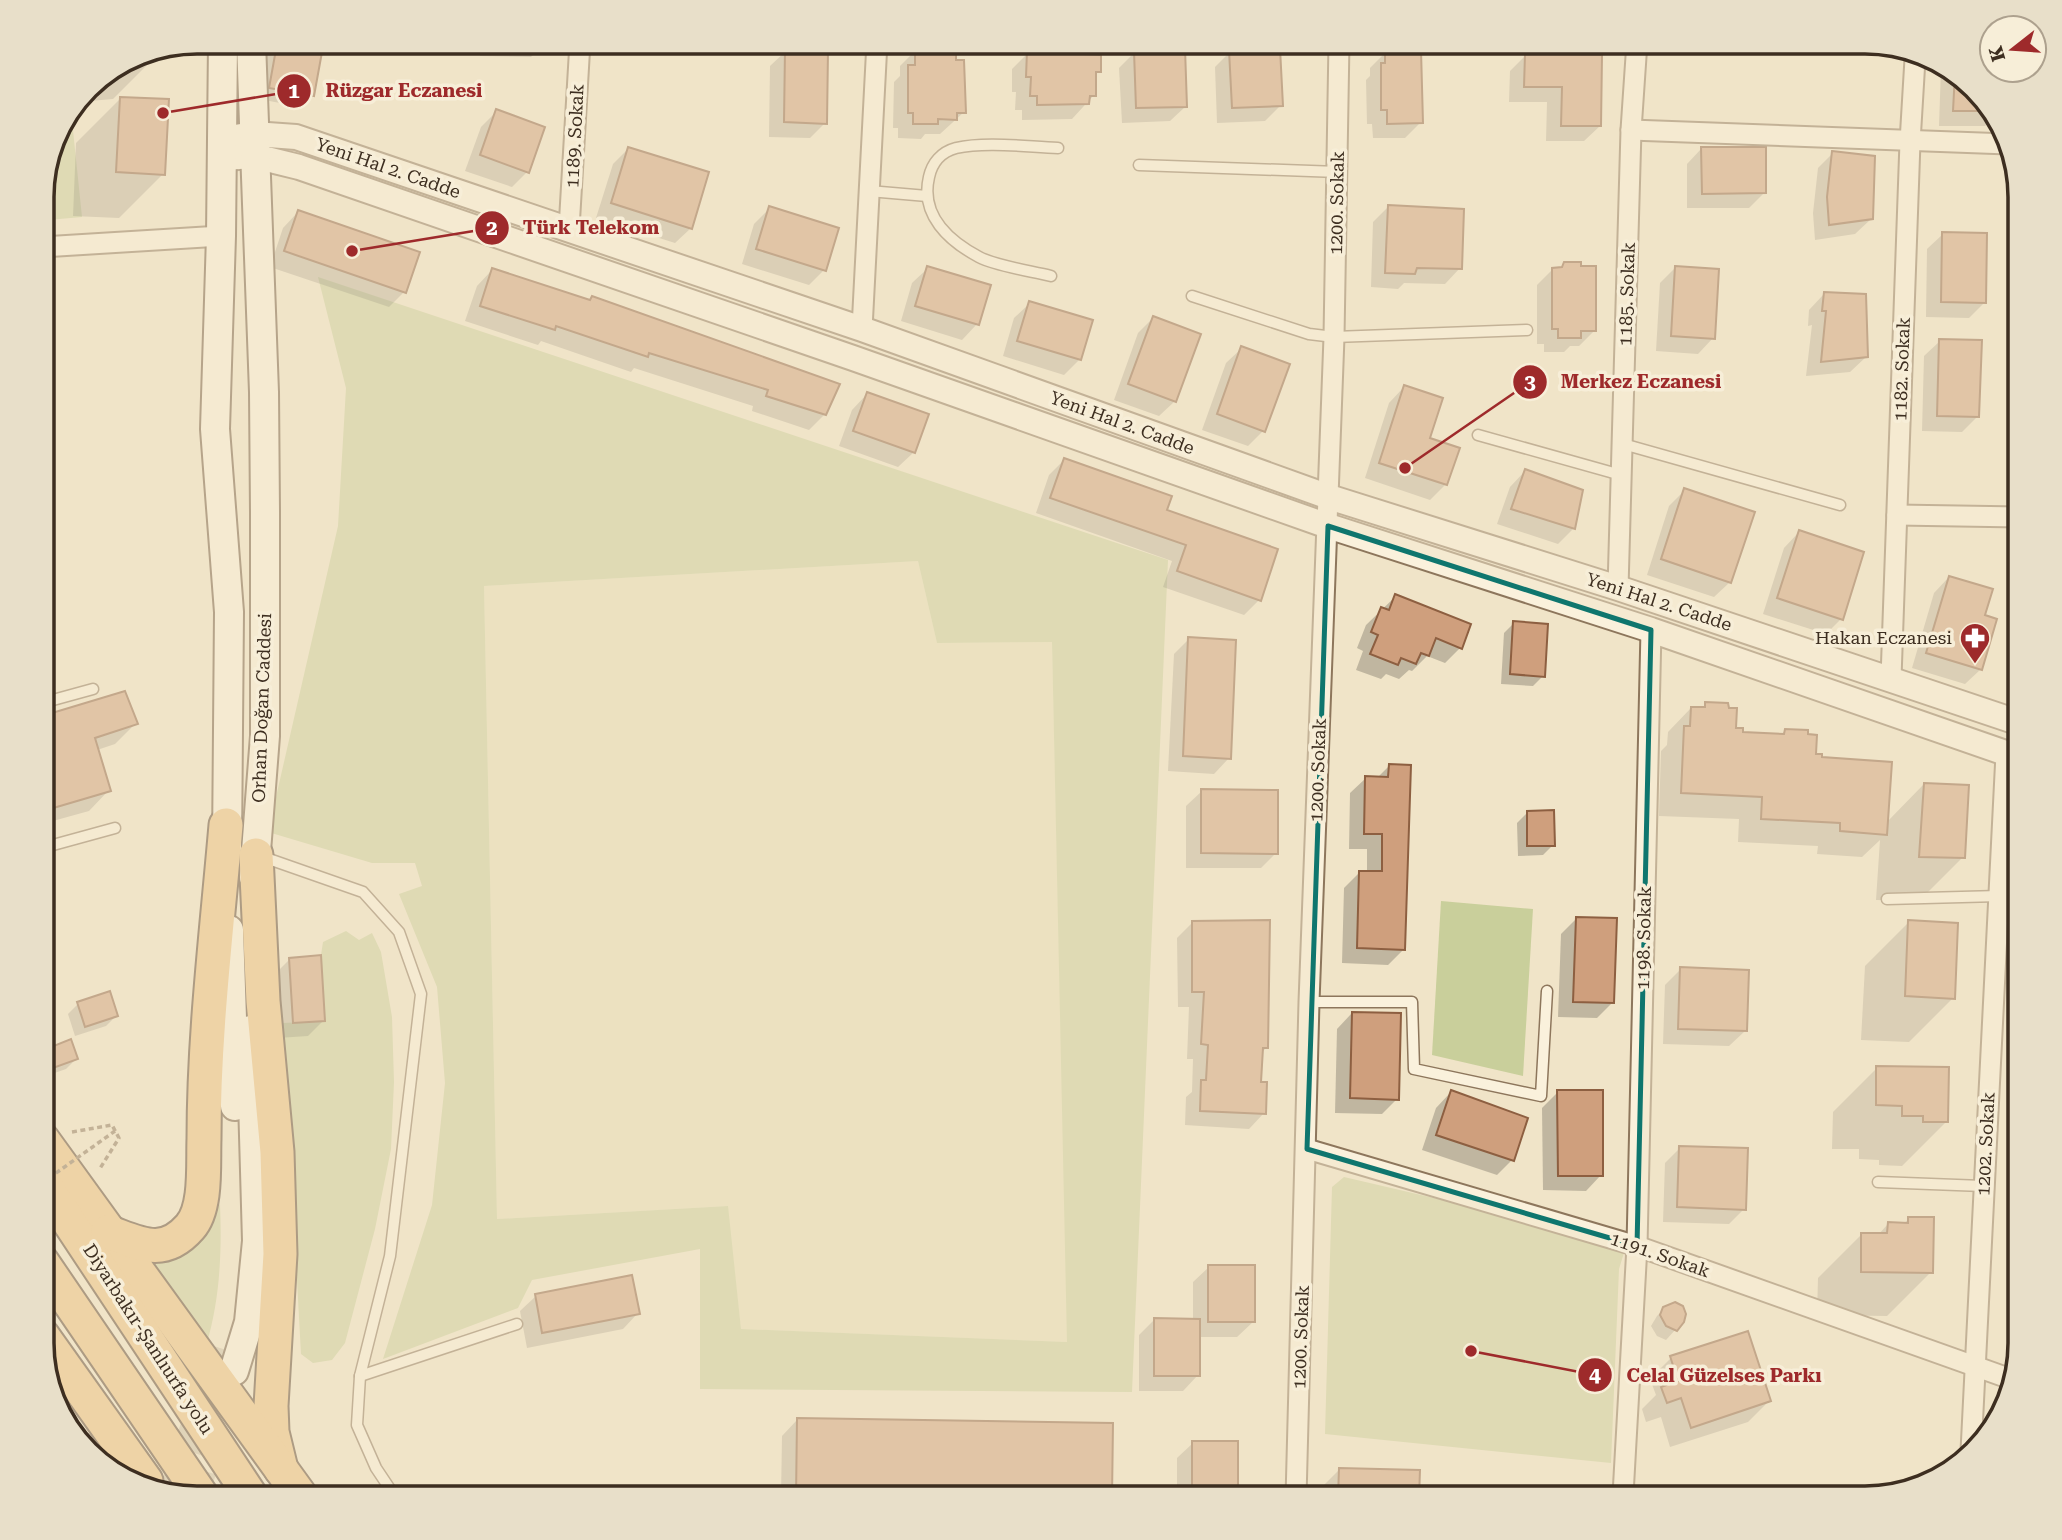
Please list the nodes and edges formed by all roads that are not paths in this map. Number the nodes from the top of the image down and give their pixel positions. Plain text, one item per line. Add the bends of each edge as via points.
1 (1339, 54) edge
2 (1636, 54) edge
3 (223, 55) edge
4 (251, 55) edge
5 (579, 55) edge
6 (876, 55) edge
7 (1915, 63) edge
8 (1631, 130) junction
9 (1910, 142) junction
10 (1997, 144) edge
11 (253, 145) junction
12 (1058, 148) dead end
13 (223, 149) junction
14 (1139, 165) dead end
15 (1338, 172) junction
16 (870, 191) junction
17 (927, 196) junction
18 (569, 229) junction
19 (222, 236) junction
20 (55, 246) edge
21 (1051, 276) dead end
22 (1192, 296) dead end
23 (862, 329) junction
24 (1527, 330) dead end
25 (1335, 337) junction
26 (1478, 435) dead end
27 (1623, 444) junction
28 (1621, 475) junction
29 (1329, 498) junction
30 (1840, 505) dead end
31 (1897, 515) junction
32 (2008, 517) edge
33 (1328, 526) junction
34 (1618, 588) junction
35 (1651, 630) junction
36 (1891, 678) junction
37 (93, 689) dead end
38 (55, 699) edge
39 (2008, 719) edge
40 (2008, 754) edge
41 (2008, 806) edge
42 (226, 825) junction
43 (114, 828) dead end
44 (55, 844) edge
45 (256, 855) junction
46 (1999, 896) junction
47 (1887, 899) dead end
48 (1547, 991) dead end
49 (1308, 1002) junction
50 (55, 1137) edge
51 (1307, 1149) junction
52 (1878, 1182) dead end
53 (1983, 1186) junction
54 (55, 1202) edge
55 (108, 1231) junction
56 (1637, 1246) junction
57 (55, 1281) edge
58 (517, 1324) dead end
59 (1974, 1367) junction
60 (360, 1376) junction
61 (2003, 1377) edge
62 (61, 1380) edge
63 (1971, 1438) edge
64 (112, 1457) edge
65 (281, 1469) junction
66 (139, 1473) edge
67 (196, 1486) edge
68 (244, 1486) edge
69 (293, 1486) edge
70 (388, 1486) edge
71 (1296, 1486) edge
72 (1625, 1486) edge

1 - 15 street, 1200. Sokak
2 - 8 street, 1185. Sokak
3 - 13 main road, Orhan Doğan Caddesi
4 - 11 main road, Orhan Doğan Caddesi
5 - 18 street, 1189. Sokak
6 - 16 street
7 - 9 street, 1182. Sokak
8 - 9 street
8 - 27 street, 1185. Sokak
9 - 10 street
9 - 31 street, 1182. Sokak
11 - 13 street
11 - 18 street, Yeni Hal 2. Cadde via 276,134 296,137
11 - 33 street via 299,167
11 - 45 main road, Orhan Doğan Caddesi via 265,512 265,736
12 - 17 lane via 955,148 936,159
13 - 19 main road, Orhan Doğan Caddesi
14 - 15 lane
15 - 25 street, 1200. Sokak
16 - 17 lane
16 - 23 street
17 - 21 lane via 933,219 980,258
18 - 23 street, Yeni Hal 2. Cadde
19 - 20 street
19 - 42 main road, Orhan Doğan Caddesi via 215,429 229,612
22 - 25 lane via 1310,334
23 - 29 street, Yeni Hal 2. Cadde
24 - 25 lane
25 - 29 street, 1200. Sokak
26 - 28 lane
27 - 28 street, 1185. Sokak
27 - 30 lane
28 - 34 street, 1185. Sokak
29 - 33 street, 1200. Sokak
29 - 34 street, Yeni Hal 2. Cadde
31 - 32 street
31 - 36 street, 1182. Sokak
33 - 35 street
33 - 49 street, 1200. Sokak
34 - 36 street, Yeni Hal 2. Cadde
35 - 40 street
35 - 56 street, 1198. Sokak
36 - 39 street, Yeni Hal 2. Cadde
37 - 38 lane
41 - 46 street, 1202. Sokak
42 - 45 main road, Orhan Doğan Caddesi via 232,1059 243,1225 242,1297 227,1359 249,1322 257,1241 251,1028
42 - 55 highway via 204,1065 200,1204 191,1226 170,1242 151,1247
43 - 44 lane
45 - 60 lane via 363,892 398,932 421,994 390,1256
45 - 65 highway via 277,1152 281,1254 271,1432
46 - 47 lane
46 - 53 street, 1202. Sokak
48 - 49 lane via 1541,1096 1414,1069 1412,1002
49 - 51 street, 1200. Sokak
50 - 55 highway
51 - 56 street, 1191. Sokak
51 - 71 street, 1200. Sokak
52 - 53 lane
53 - 59 street, 1202. Sokak
54 - 68 highway, Diyarbakır-Şanlıurfa yolu
55 - 65 highway
56 - 59 street, 1191. Sokak
56 - 72 street, 1198. Sokak
57 - 67 highway
58 - 60 lane
59 - 61 street, 1191. Sokak
59 - 63 street, 1202. Sokak
60 - 70 lane via 357,1424
62 - 64 highway
62 - 66 highway
65 - 69 highway

